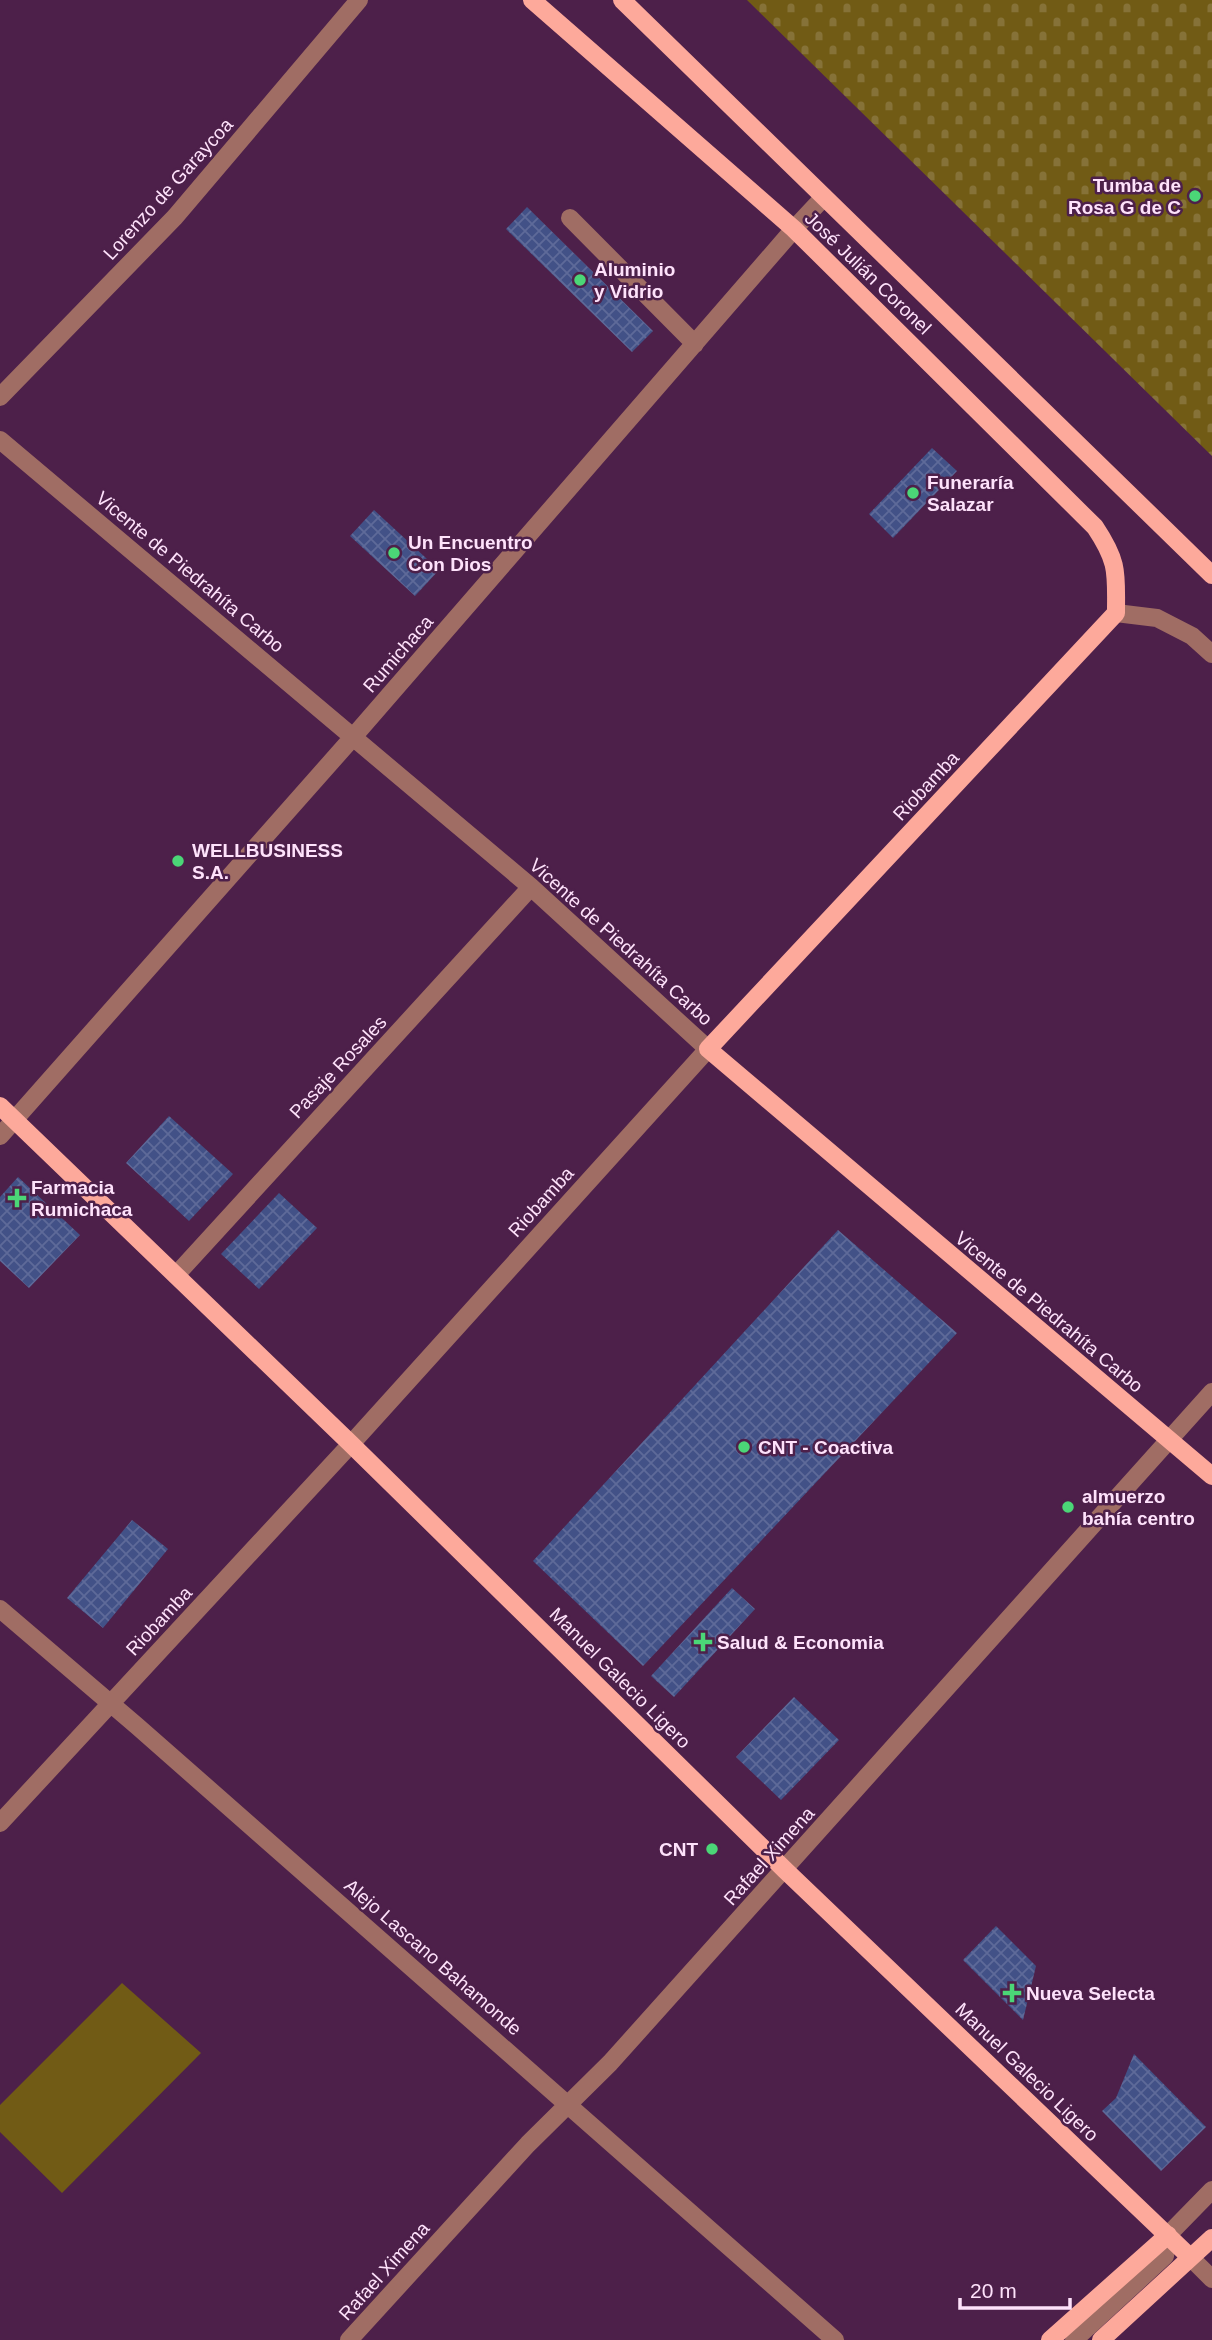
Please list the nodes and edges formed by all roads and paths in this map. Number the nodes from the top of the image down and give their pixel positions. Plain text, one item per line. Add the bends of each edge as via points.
1 (359, 0) edge
2 (532, 0) edge
3 (622, 0) edge
4 (824, 197) junction
5 (570, 218) dead end
6 (794, 229) junction
7 (695, 344) junction
8 (0, 397) edge
9 (0, 440) edge
10 (1212, 575) edge
11 (1116, 613) junction
12 (1212, 654) edge
13 (354, 736) junction
14 (531, 887) junction
15 (708, 1049) junction
16 (0, 1106) edge
17 (14, 1120) junction
18 (0, 1136) edge
19 (176, 1275) junction
20 (1212, 1392) edge
21 (1168, 1440) junction
22 (351, 1444) junction
23 (1212, 1476) edge
24 (0, 1609) edge
25 (111, 1704) junction
26 (0, 1823) edge
27 (785, 1870) junction
28 (568, 2107) junction
29 (1212, 2190) edge
30 (1168, 2235) junction
31 (1212, 2238) edge
32 (1189, 2257) junction
33 (1212, 2278) edge
34 (349, 2340) edge
35 (835, 2340) edge
36 (1050, 2340) edge
37 (1074, 2340) edge
38 (1101, 2340) edge

1 - 8 street, Lorenzo de Garaycoa via 175,217
2 - 6 main road, José Julián Coronel
3 - 4 main road, José Julián Coronel
4 - 6 street, Rumichaca
4 - 10 main road, José Julián Coronel
5 - 7 street
6 - 7 street, Rumichaca
6 - 11 main road, José Julián Coronel via 1096,527 1115,566
7 - 13 street, Rumichaca
9 - 13 street, Vicente de Piedrahíta Carbo
11 - 12 street via 1157,618 1192,636
11 - 15 main road, Riobamba
13 - 14 street, Vicente de Piedrahíta Carbo
13 - 17 street, Rumichaca
14 - 15 street, Vicente de Piedrahíta Carbo
14 - 19 street, Pasaje Rosales
15 - 21 main road, Vicente de Piedrahíta Carbo
15 - 22 street, Riobamba
16 - 17 main road, Manuel Galecio Ligero
17 - 18 street, Rumichaca
17 - 19 main road, Manuel Galecio Ligero
19 - 22 main road, Manuel Galecio Ligero
20 - 21 street, Rafael Ximena
21 - 23 main road, Vicente de Piedrahíta Carbo
21 - 27 street, Rafael Ximena
22 - 25 street, Riobamba
22 - 27 main road, Manuel Galecio Ligero
24 - 25 street, Alejo Lascano Bahamonde
25 - 26 street, Riobamba
25 - 28 street, Alejo Lascano Bahamonde
27 - 28 street, Rafael Ximena
27 - 30 main road, Manuel Galecio Ligero
28 - 34 street, Rafael Ximena via 528,2144
28 - 35 street, Alejo Lascano Bahamonde
29 - 30 street
30 - 32 main road, Manuel Galecio Ligero
30 - 36 main road
30 - 37 street via 1165,2256
31 - 32 main road
32 - 33 street, Manuel Galecio Ligero
32 - 38 main road

